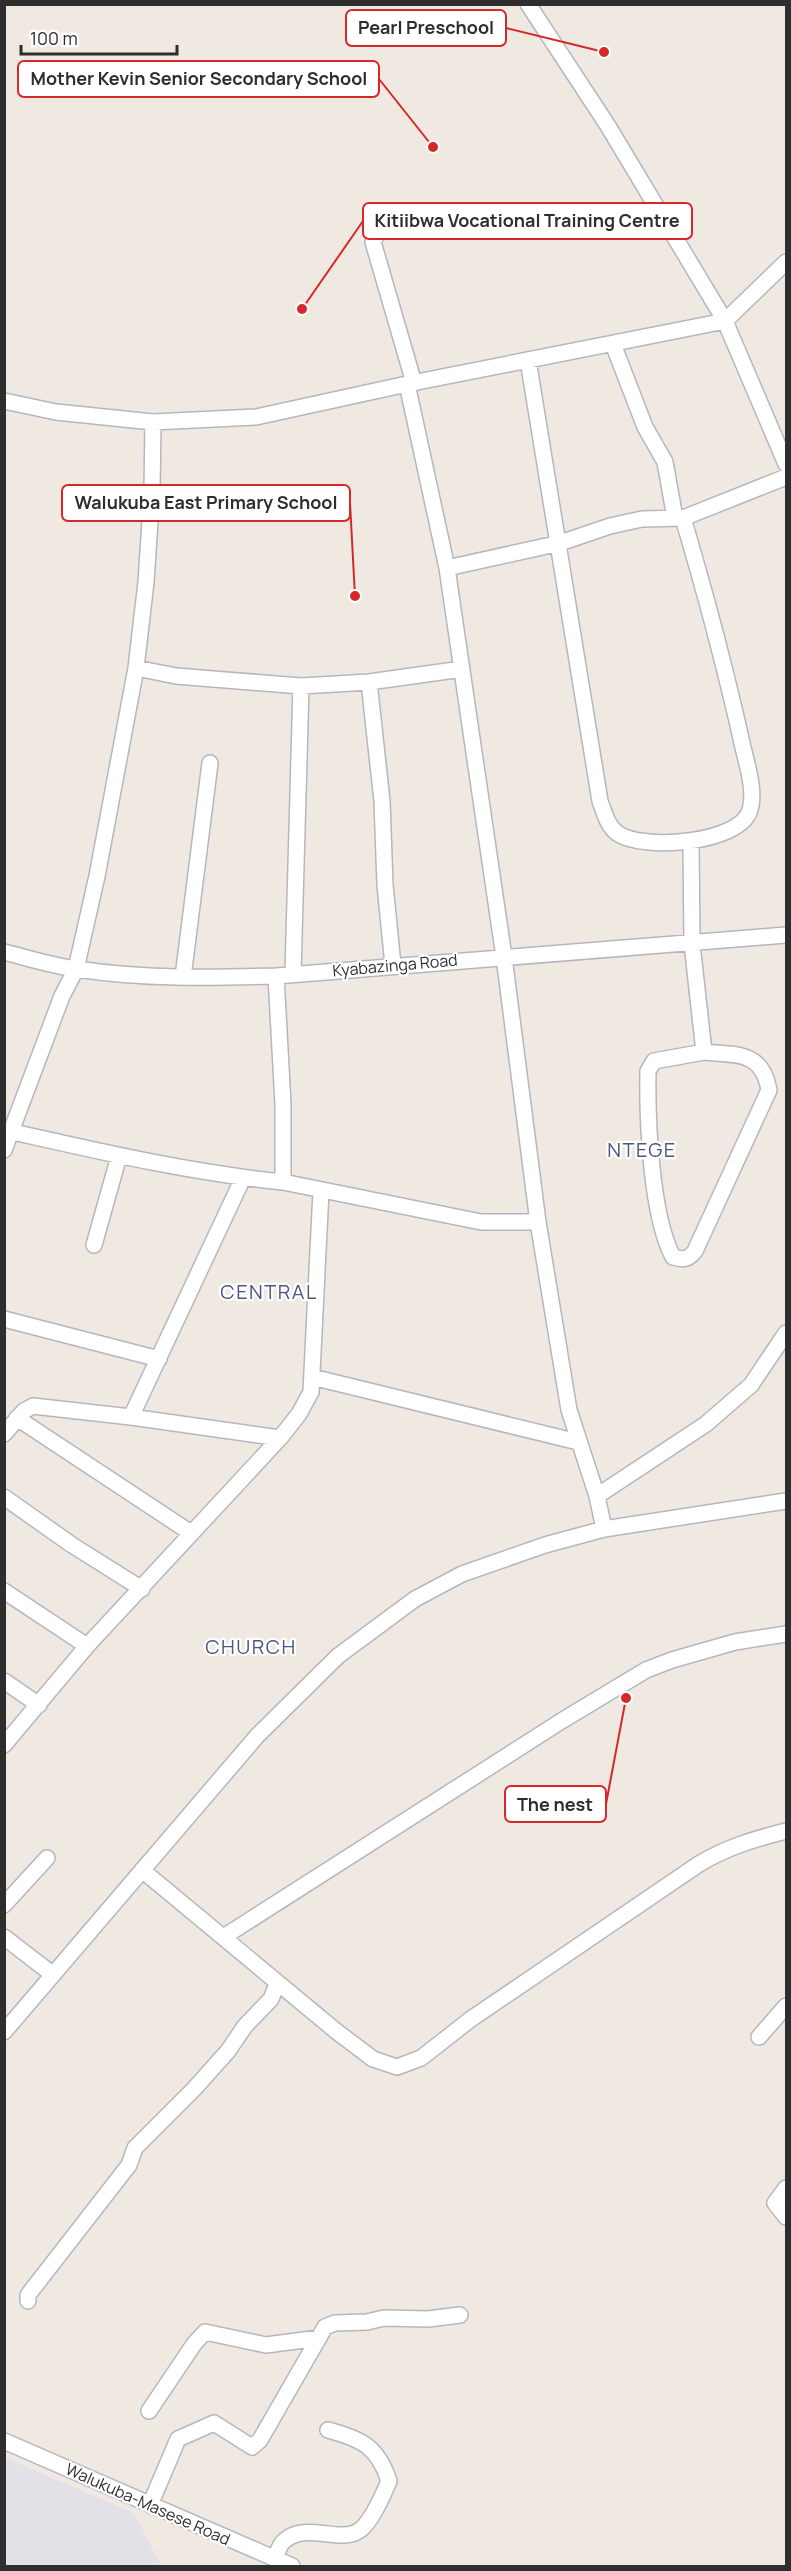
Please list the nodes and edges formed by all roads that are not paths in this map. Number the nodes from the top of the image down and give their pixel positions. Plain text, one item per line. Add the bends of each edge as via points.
1 (528, 4) edge
2 (393, 224) dead end
3 (786, 262) edge
4 (779, 277) edge
5 (725, 321) junction
6 (613, 344) junction
7 (528, 360) junction
8 (410, 383) junction
9 (4, 401) edge
10 (153, 422) junction
11 (786, 464) edge
12 (786, 477) edge
13 (679, 518) junction
14 (560, 543) junction
15 (447, 568) junction
16 (136, 668) junction
17 (462, 669) junction
18 (369, 681) junction
19 (301, 686) junction
20 (210, 763) dead end
21 (691, 842) junction
22 (786, 934) edge
23 (692, 944) junction
24 (4, 952) edge
25 (504, 957) junction
26 (393, 964) junction
27 (76, 969) junction
28 (293, 973) junction
29 (276, 976) junction
30 (183, 977) junction
31 (704, 1052) junction
32 (13, 1132) junction
33 (4, 1150) edge
34 (119, 1156) junction
35 (243, 1178) junction
36 (283, 1182) junction
37 (321, 1191) junction
38 (538, 1222) junction
39 (94, 1245) dead end
40 (4, 1319) edge
41 (786, 1333) edge
42 (159, 1359) junction
43 (312, 1377) junction
44 (131, 1417) junction
45 (17, 1418) junction
46 (4, 1434) edge
47 (279, 1438) junction
48 (578, 1442) junction
49 (597, 1496) junction
50 (4, 1497) edge
51 (786, 1501) edge
52 (604, 1529) junction
53 (191, 1533) junction
54 (142, 1589) junction
55 (4, 1591) edge
56 (786, 1634) edge
57 (87, 1646) junction
58 (4, 1681) edge
59 (39, 1705) junction
60 (4, 1745) edge
61 (786, 1831) edge
62 (47, 1858) dead end
63 (142, 1870) junction
64 (4, 1905) edge
65 (225, 1936) junction
66 (4, 1937) edge
67 (52, 1974) junction
68 (278, 1984) junction
69 (786, 2006) edge
70 (4, 2032) edge
71 (759, 2037) dead end
72 (786, 2188) edge
73 (786, 2217) edge
74 (28, 2301) dead end
75 (460, 2315) dead end
76 (319, 2338) junction
77 (149, 2411) dead end
78 (328, 2430) dead end
79 (4, 2441) edge
80 (150, 2505) junction
81 (275, 2559) junction
82 (292, 2566) edge

1 - 5 street via 625,153
2 - 8 street via 378,233 373,242
3 - 4 street
4 - 5 street
5 - 6 street
5 - 11 street
6 - 7 street
6 - 13 street via 645,427 665,462
7 - 8 street
7 - 14 street
8 - 10 street via 256,417
8 - 15 street
9 - 10 street via 56,412
10 - 16 street via 153,490
12 - 13 street
13 - 14 street via 610,525
13 - 21 street via 728,679 751,795 750,810 730,832
14 - 15 street
14 - 21 street via 577,668 606,820 627,838
15 - 17 street
16 - 19 street via 176,676
16 - 27 street
17 - 18 street
17 - 25 street
18 - 19 street
18 - 26 street
19 - 28 street
20 - 30 street
21 - 23 street
22 - 23 street, Kyabazinga Road
23 - 25 street, Kyabazinga Road
23 - 31 street
24 - 27 street, Kyabazinga Road
25 - 26 street, Kyabazinga Road
25 - 38 street
26 - 28 street, Kyabazinga Road
27 - 30 street, Kyabazinga Road
27 - 32 street via 62,996
28 - 29 street, Kyabazinga Road
29 - 30 street, Kyabazinga Road
29 - 36 street
31 - 31 street via 743,1055 753,1060 767,1078 769,1090 695,1251 683,1260 673,1257 663,1237 651,1156 648,1071 654,1061
32 - 33 street
32 - 34 street
34 - 35 street
34 - 39 street
35 - 36 street
35 - 42 street
36 - 37 street
37 - 38 street via 481,1222
37 - 43 street
38 - 48 street via 568,1410
40 - 42 street
41 - 49 street via 751,1385 706,1424
42 - 44 street
43 - 47 street via 307,1402
43 - 48 street
44 - 45 street via 33,1406
44 - 47 street
45 - 46 street
45 - 53 street
47 - 53 street
48 - 49 street
49 - 52 street
50 - 54 street
51 - 52 street
52 - 63 street via 462,1574 415,1599 367,1633 338,1656 257,1736
53 - 54 street
54 - 57 street
55 - 57 street
56 - 65 street via 726,1645 646,1670
57 - 59 street
58 - 59 street
59 - 60 street
61 - 68 street via 722,1850 699,1864 539,1971 410,2064 397,2067 373,2059
62 - 64 street
63 - 65 street
63 - 67 street
65 - 68 street
66 - 67 street
67 - 70 street
68 - 74 street via 271,1999 195,2089 135,2148 129,2165 28,2295
69 - 71 street
72 - 73 street via 775,2204
75 - 76 street via 335,2323 325,2327
76 - 77 street via 266,2345 205,2332
76 - 80 street via 260,2440 252,2447 214,2422 178,2439
78 - 81 street via 358,2438 383,2462 389,2481 360,2530 344,2536 300,2533 283,2542
79 - 80 street, Walukuba-Masese Road
80 - 81 street, Walukuba-Masese Road
81 - 82 street, Walukuba-Masese Road

